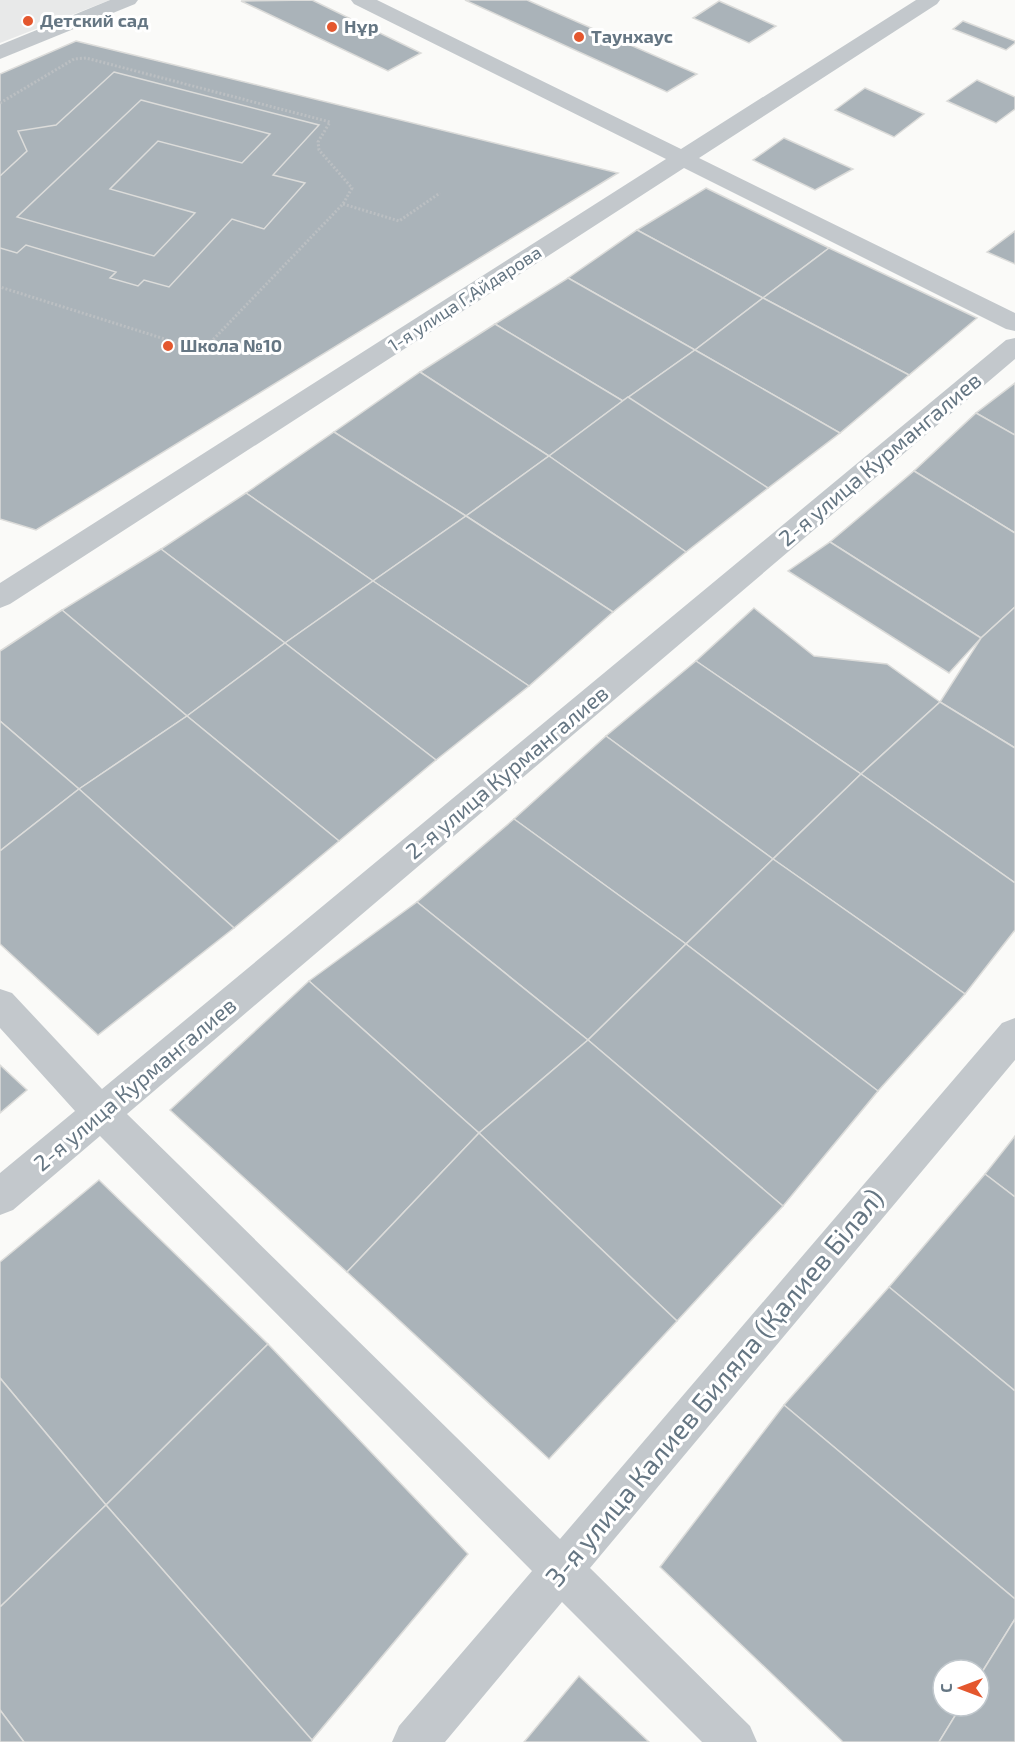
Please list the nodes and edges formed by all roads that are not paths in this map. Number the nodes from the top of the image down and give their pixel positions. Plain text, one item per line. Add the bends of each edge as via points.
1 (128, 0) edge
2 (930, 0) edge
3 (373, 2) edge
4 (0, 53) edge
5 (683, 159) junction
6 (1015, 323) edge
7 (1015, 346) edge
8 (0, 597) edge
9 (0, 1004) edge
10 (1015, 1034) edge
11 (100, 1113) junction
12 (0, 1197) edge
13 (561, 1570) junction
14 (415, 1742) edge
15 (734, 1742) edge

1 - 4 street
2 - 5 street, 1-я улица Г.Айдарова
3 - 5 street
5 - 6 street
5 - 8 street, 1-я улица Г.Айдарова
7 - 11 street, 2-я улица Курмангалиев
9 - 11 street
10 - 13 street, 3-я улица Калиев Биляла (Қалиев Біләл)
11 - 12 street, 2-я улица Курмангалиев
11 - 13 street
13 - 14 street, 3-я улица Калиев Биляла (Қалиев Біләл)
13 - 15 street

